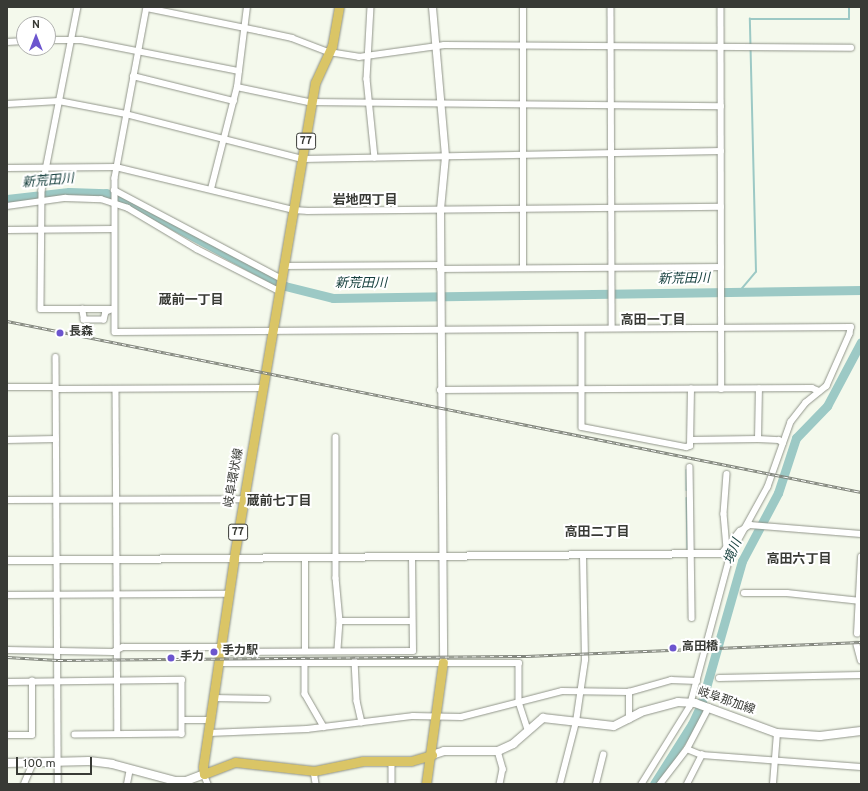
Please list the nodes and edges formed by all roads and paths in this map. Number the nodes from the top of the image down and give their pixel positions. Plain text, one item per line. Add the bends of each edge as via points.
1 (78, 7) edge
2 (147, 7) edge
3 (247, 7) edge
4 (339, 7) edge
5 (371, 7) edge
6 (432, 7) edge
7 (523, 7) edge
8 (611, 7) edge
9 (721, 7) edge
10 (244, 28) junction
11 (71, 38) junction
12 (56, 39) edge
13 (436, 46) junction
14 (523, 46) junction
15 (611, 46) junction
16 (721, 48) junction
17 (851, 48) dead end
18 (139, 51) junction
19 (330, 52) junction
20 (370, 57) junction
21 (239, 71) junction
22 (134, 76) junction
23 (237, 87) junction
24 (59, 101) junction
25 (234, 101) junction
26 (313, 102) junction
27 (7, 104) edge
28 (369, 104) junction
29 (441, 104) junction
30 (522, 104) junction
31 (611, 105) junction
32 (721, 106) junction
33 (126, 114) junction
34 (224, 139) junction
35 (721, 151) junction
36 (611, 153) junction
37 (522, 155) junction
38 (445, 156) junction
39 (375, 158) junction
40 (303, 159) junction
41 (47, 167) junction
42 (116, 167) junction
43 (7, 168) edge
44 (211, 189) junction
45 (114, 191) junction
46 (41, 202) junction
47 (113, 202) junction
48 (7, 206) edge
49 (611, 207) junction
50 (721, 207) junction
51 (522, 208) junction
52 (440, 209) junction
53 (294, 210) junction
54 (114, 229) junction
55 (7, 230) edge
56 (41, 230) junction
57 (284, 266) junction
58 (440, 267) junction
59 (721, 267) junction
60 (523, 268) junction
61 (611, 268) junction
62 (282, 279) junction
63 (279, 291) junction
64 (82, 309) junction
65 (114, 309) junction
66 (582, 328) junction
67 (612, 328) junction
68 (722, 328) junction
69 (440, 330) junction
70 (272, 331) junction
71 (56, 357) dead end
72 (7, 387) edge
73 (56, 388) junction
74 (263, 388) junction
75 (116, 389) junction
76 (582, 389) junction
77 (691, 389) junction
78 (722, 389) junction
79 (759, 389) junction
80 (440, 390) junction
81 (819, 391) junction
82 (336, 437) dead end
83 (56, 439) junction
84 (758, 439) junction
85 (7, 440) edge
86 (691, 440) junction
87 (783, 443) junction
88 (690, 466) dead end
89 (727, 474) dead end
90 (244, 499) junction
91 (7, 500) edge
92 (56, 500) junction
93 (116, 500) junction
94 (748, 526) junction
95 (861, 534) edge
96 (725, 550) junction
97 (692, 555) junction
98 (583, 556) junction
99 (412, 557) junction
100 (442, 557) junction
101 (861, 557) edge
102 (305, 558) junction
103 (336, 558) junction
104 (117, 559) junction
105 (234, 559) junction
106 (7, 560) edge
107 (57, 560) junction
108 (117, 593) junction
109 (229, 594) junction
110 (744, 594) dead end
111 (7, 595) edge
112 (58, 595) junction
113 (859, 600) edge
114 (692, 618) dead end
115 (340, 621) junction
116 (412, 621) junction
117 (857, 634) dead end
118 (857, 645) dead end
119 (118, 649) junction
120 (7, 650) edge
121 (221, 650) junction
122 (305, 651) junction
123 (338, 651) junction
124 (58, 653) junction
125 (861, 660) edge
126 (305, 661) junction
127 (355, 661) junction
128 (443, 662) junction
129 (219, 663) junction
130 (861, 675) edge
131 (719, 678) dead end
132 (59, 681) junction
133 (118, 681) junction
134 (7, 682) edge
135 (32, 682) junction
136 (697, 682) junction
137 (581, 691) junction
138 (629, 692) junction
139 (213, 698) junction
140 (267, 699) dead end
141 (520, 702) junction
142 (693, 702) junction
143 (708, 707) junction
144 (437, 716) junction
145 (182, 720) junction
146 (211, 720) junction
147 (629, 720) junction
148 (362, 722) junction
149 (576, 722) junction
150 (324, 727) junction
151 (528, 730) junction
152 (861, 731) edge
153 (209, 733) junction
154 (777, 733) junction
155 (118, 734) junction
156 (7, 735) edge
157 (75, 735) dead end
158 (687, 749) junction
159 (498, 751) junction
160 (432, 755) junction
161 (603, 755) dead end
162 (702, 755) junction
163 (58, 761) junction
164 (775, 761) junction
165 (392, 762) junction
166 (7, 763) edge
167 (34, 763) junction
168 (861, 768) edge
169 (130, 769) junction
170 (314, 770) junction
171 (204, 774) junction
172 (24, 784) edge
173 (58, 784) edge
174 (127, 784) edge
175 (208, 784) edge
176 (316, 784) edge
177 (392, 784) edge
178 (426, 784) edge
179 (500, 784) edge
180 (560, 784) edge
181 (596, 784) edge
182 (642, 784) edge
183 (660, 784) edge
184 (687, 784) edge
185 (773, 784) edge

1 - 11 street
2 - 10 street
2 - 18 street
3 - 10 street
4 - 19 main road, 岐阜環状線 / 77
5 - 20 street
6 - 13 street
7 - 14 street
8 - 15 street
9 - 16 street
10 - 19 street via 292,38
10 - 21 street
11 - 12 street
11 - 18 street
11 - 24 street
13 - 14 street
13 - 20 street
13 - 29 street
14 - 15 street
14 - 30 street
15 - 16 street
15 - 31 street
16 - 17 street
16 - 32 street
18 - 21 street
18 - 22 street
19 - 20 street
19 - 26 main road, 岐阜環状線 / 77 via 316,76
20 - 28 street via 367,74
21 - 23 street
22 - 25 street
22 - 33 street
23 - 25 street
23 - 26 street
24 - 27 street
24 - 33 street
24 - 41 street
25 - 34 street
26 - 28 street
26 - 40 main road, 岐阜環状線 / 77
28 - 29 street
28 - 39 street
29 - 30 street
29 - 38 street
30 - 31 street
30 - 37 street
31 - 32 street
31 - 36 street
32 - 35 street
33 - 34 street
33 - 42 street
34 - 40 street
34 - 44 street
35 - 36 street
35 - 50 street
36 - 37 street
36 - 49 street
37 - 38 street
37 - 51 street
38 - 39 street
38 - 52 street
39 - 40 street
40 - 53 main road, 岐阜環状線 / 77
41 - 42 street
41 - 43 street
41 - 46 street
42 - 44 street
42 - 45 street
44 - 53 street
45 - 47 street
45 - 62 street
46 - 47 street via 86,197
46 - 48 street
46 - 56 street
47 - 54 street
47 - 63 street
49 - 50 street
49 - 51 street
49 - 61 street
50 - 59 street
51 - 52 street
51 - 60 street
52 - 53 street
52 - 58 street
53 - 57 main road, 岐阜環状線 / 77
54 - 56 street
54 - 65 street
55 - 56 street
56 - 64 street via 41,309
57 - 58 street
57 - 62 main road, 岐阜環状線 / 77
58 - 60 street
58 - 69 street
59 - 61 street
59 - 68 street
60 - 61 street
61 - 67 street
62 - 63 main road, 岐阜環状線 / 77
63 - 70 main road, 岐阜環状線 / 77
64 - 65 street
64 - 65 street via 84,320 104,320 106,312
65 - 70 street via 115,332
66 - 67 street
66 - 69 street
66 - 76 street
67 - 68 street
68 - 78 street
68 - 81 street via 851,327 827,386
69 - 70 street
69 - 80 street
70 - 74 main road, 岐阜環状線 / 77
71 - 73 street
72 - 73 street
73 - 75 street
73 - 83 street
74 - 75 street
74 - 90 main road, 岐阜環状線 / 77
75 - 93 street
76 - 77 street
76 - 80 street
76 - 86 street via 582,427 686,448 690,446
77 - 78 street
77 - 86 street
78 - 79 street
79 - 81 street via 812,388
79 - 84 street
80 - 100 street
81 - 87 street via 791,422
82 - 103 street
83 - 85 street
83 - 92 street
84 - 86 street
84 - 87 street via 778,440
87 - 94 street via 768,487
88 - 97 street
89 - 96 street
90 - 93 street
90 - 105 main road, 岐阜環状線 / 77
91 - 92 street
92 - 93 street
92 - 107 street
93 - 104 street
94 - 95 street
94 - 96 street
94 - 136 street via 732,554
96 - 97 street
97 - 98 street
97 - 114 street
98 - 100 street
98 - 137 street via 585,660
99 - 100 street
99 - 103 street
99 - 116 street
100 - 128 street
101 - 113 street
102 - 103 street
102 - 105 street
102 - 122 street
103 - 115 street
104 - 105 street
104 - 107 street
104 - 108 street
105 - 109 main road, 岐阜環状線 / 77
106 - 107 street
107 - 112 street
108 - 109 street
108 - 112 street
108 - 119 street
109 - 121 main road, 岐阜環状線 / 77
110 - 113 street via 787,593
111 - 112 street
112 - 124 street
113 - 117 street
115 - 116 street
115 - 123 street
116 - 123 street via 412,651
118 - 125 street
119 - 121 street
119 - 124 street via 113,652
119 - 133 street
120 - 124 street
121 - 122 street
121 - 129 main road, 岐阜環状線 / 77
122 - 123 street
124 - 132 street
126 - 127 street
126 - 129 street
126 - 150 street via 305,694
127 - 128 street
127 - 148 street via 357,701
128 - 141 street via 519,663
128 - 144 main road
129 - 139 main road, 岐阜環状線 / 77
130 - 131 street
132 - 133 street
132 - 135 street
132 - 163 street
133 - 145 street via 182,680
133 - 155 street
134 - 135 street
135 - 156 street via 32,735
136 - 138 street via 671,680
136 - 142 street
137 - 138 street
137 - 141 street via 562,691
137 - 149 street
138 - 147 street
139 - 140 street
139 - 146 main road, 岐阜環状線 / 77
141 - 144 street via 461,717
141 - 151 street
142 - 143 main road, 岐阜那加線
142 - 147 main road, 岐阜那加線 via 658,706
142 - 182 street
143 - 154 main road, 岐阜那加線
143 - 158 street
144 - 148 street
144 - 160 main road
145 - 146 street
145 - 155 street via 182,734
146 - 153 main road, 岐阜環状線 / 77
147 - 149 main road, 岐阜那加線 via 614,726
148 - 150 street
149 - 151 main road, 岐阜那加線 via 543,718
149 - 180 street
150 - 153 street
151 - 159 main road, 岐阜那加線 via 513,744
152 - 154 main road, 岐阜那加線 via 820,736
153 - 171 main road, 岐阜環状線 / 77
154 - 164 street
155 - 157 street
158 - 162 street
158 - 183 street
159 - 160 main road, 岐阜那加線 via 444,751
159 - 179 street via 503,769
160 - 165 main road via 411,761
160 - 178 main road
161 - 181 street
162 - 164 street
162 - 184 street
163 - 167 main road
163 - 169 main road via 89,761
163 - 173 street
164 - 168 street
164 - 185 street
165 - 170 main road via 363,761
165 - 177 street
166 - 167 main road
167 - 172 street
169 - 171 main road via 186,781
169 - 174 street
170 - 171 main road via 235,762
170 - 176 street
171 - 175 street

